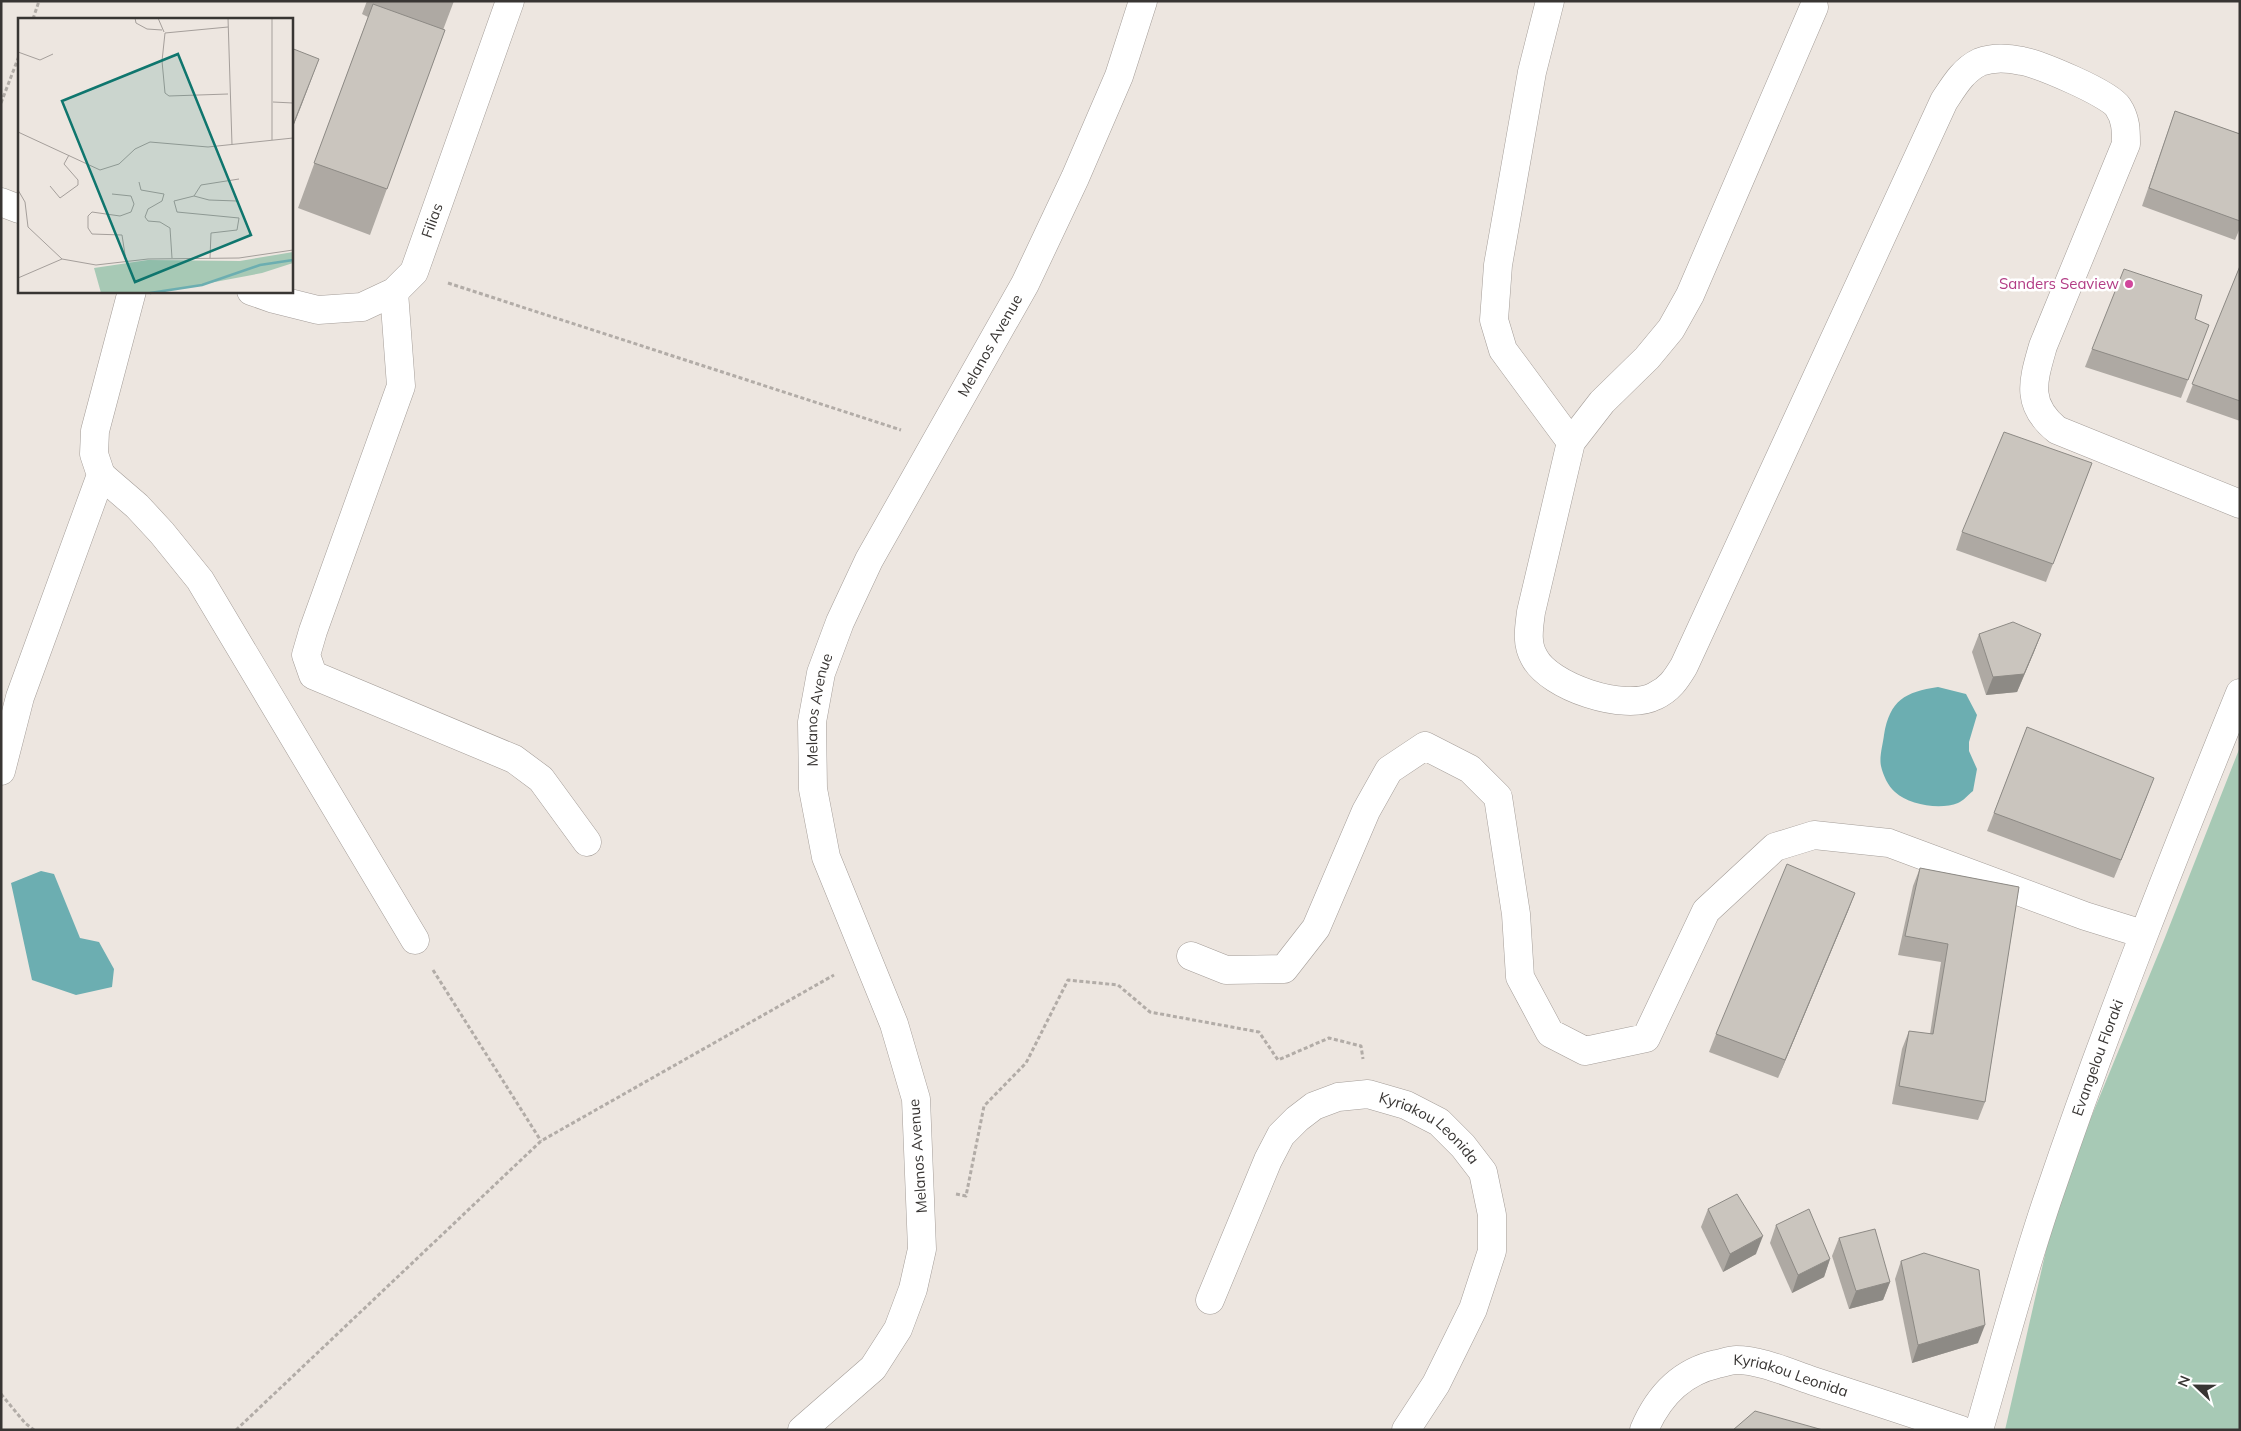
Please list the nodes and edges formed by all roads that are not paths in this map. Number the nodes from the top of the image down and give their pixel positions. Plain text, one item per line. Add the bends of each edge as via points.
1 (510, 1) edge
2 (1143, 1) edge
3 (1550, 1) edge
4 (1814, 7) dead end
5 (1, 202) edge
6 (18, 209) edge
7 (132, 292) edge
8 (255, 292) edge
9 (394, 292) junction
10 (1571, 442) junction
11 (101, 475) junction
12 (2240, 504) edge
13 (2240, 693) edge
14 (1, 770) edge
15 (587, 842) dead end
16 (2143, 934) junction
17 (415, 940) road end
18 (1191, 956) dead end
19 (1210, 1300) dead end
20 (802, 1430) edge
21 (1406, 1430) edge
22 (1644, 1430) edge
23 (1961, 1430) edge
24 (1979, 1430) edge

1 - 9 street, Filias via 414,272
2 - 20 street, Melanos Avenue via 1119,76 1025,284 869,560 821,673 812,722 813,789 826,858 894,1024 916,1098 922,1249 913,1290 898,1330 873,1368
3 - 10 street via 1532,72 1499,256 1494,320 1503,350
4 - 10 street via 1690,295 1671,329 1602,402
5 - 6 street
7 - 11 street via 95,432 94,454
8 - 9 street, Filias via 318,310 362,307
9 - 15 street via 401,386 313,631 306,655 313,675 514,759 541,779
10 - 12 street via 1531,612 1528,638 1534,658 1547,674 1608,700 1654,697 1673,684 1684,666 1944,101 1962,75 1980,62 1998,58 2023,61 2093,89 2117,106 2126,124 2126,144 2043,346 2034,376 2034,399 2044,420 2057,430
11 - 14 street via 20,697
11 - 17 street via 137,506 200,580
13 - 16 street, Evangelou Floraki
16 - 18 street via 1889,843 1814,835 1774,847 1706,911 1646,1038 1585,1051 1550,1033 1520,977 1516,914 1498,797 1470,769 1425,746 1389,770 1366,811 1316,928 1284,969 1226,970
16 - 24 street, Evangelou Floraki via 2049,1194
19 - 21 street, Kyriakou Leonida via 1268,1160 1281,1135 1297,1119 1314,1106 1338,1097 1368,1094 1406,1105 1439,1122 1483,1172 1492,1215 1492,1251 1473,1309 1436,1384
22 - 23 street, Kyriakou Leonida via 1657,1404 1687,1374 1735,1360 1796,1375

